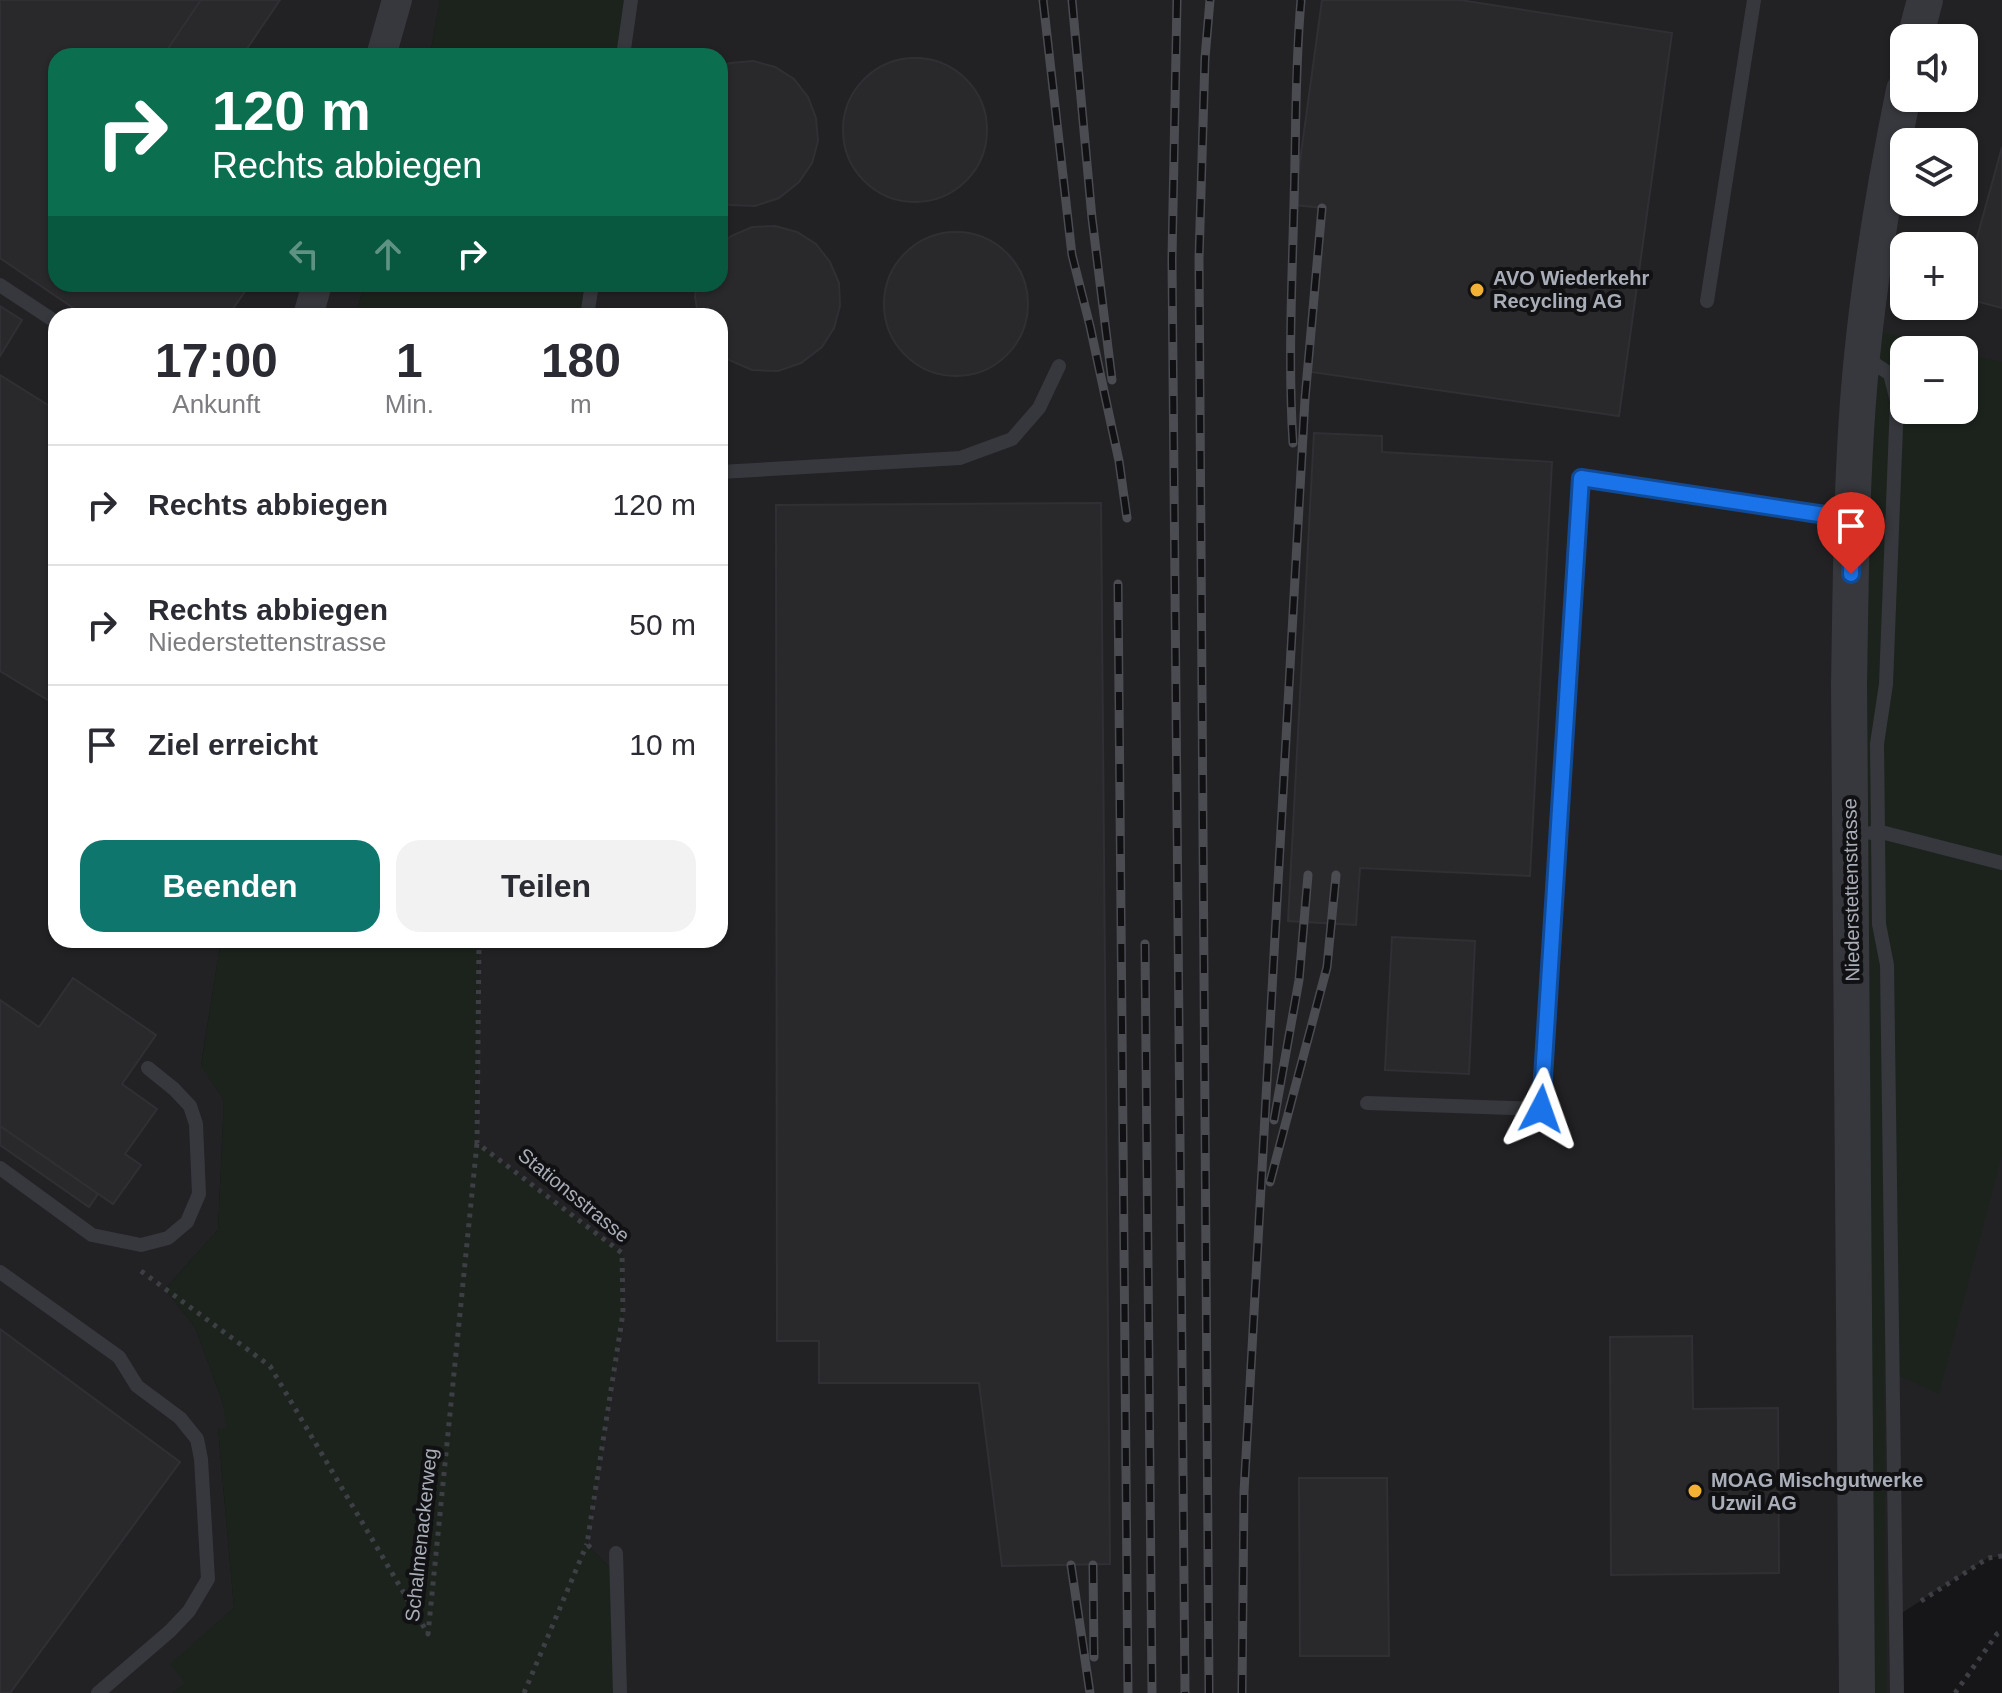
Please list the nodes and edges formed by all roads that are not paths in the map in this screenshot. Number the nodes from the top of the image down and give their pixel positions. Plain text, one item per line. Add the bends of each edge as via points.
1 (397, 0) edge
2 (631, 0) edge
3 (1754, 0) edge
4 (1925, 0) edge
5 (1919, 24) edge
6 (383, 48) edge
7 (624, 48) edge
8 (1900, 112) edge
9 (0, 285) edge
10 (1707, 301) dead end
11 (48, 317) edge
12 (1862, 356) junction
13 (1059, 366) dead end
14 (728, 472) edge
15 (1852, 519) junction
16 (1864, 833) junction
17 (2002, 863) edge
18 (148, 1068) dead end
19 (1367, 1103) dead end
20 (0, 1168) edge
21 (0, 1272) edge
22 (616, 1553) dead end
23 (98, 1693) edge
24 (620, 1693) edge
25 (1857, 1693) edge
26 (1897, 1693) edge

1 - 6 street
2 - 7 lane
3 - 10 lane
4 - 5 street
8 - 12 street, Niederstettenstrasse
9 - 11 lane
12 - 15 street, Niederstettenstrasse
12 - 16 lane via 1890,374 1897,401 1886,684
13 - 14 lane via 1039,408 1012,439 960,458
15 - 16 street, Niederstettenstrasse via 1849,685
15 - 19 lane via 1581,478 1541,1109
16 - 17 lane
16 - 25 street, Niederstettenstrasse
16 - 26 lane via 1887,965
18 - 20 lane via 190,1106 196,1124 199,1194 187,1222 168,1238 141,1245 92,1235
21 - 23 lane via 119,1357 137,1386 180,1418 197,1439 208,1579 180,1621
22 - 24 lane

